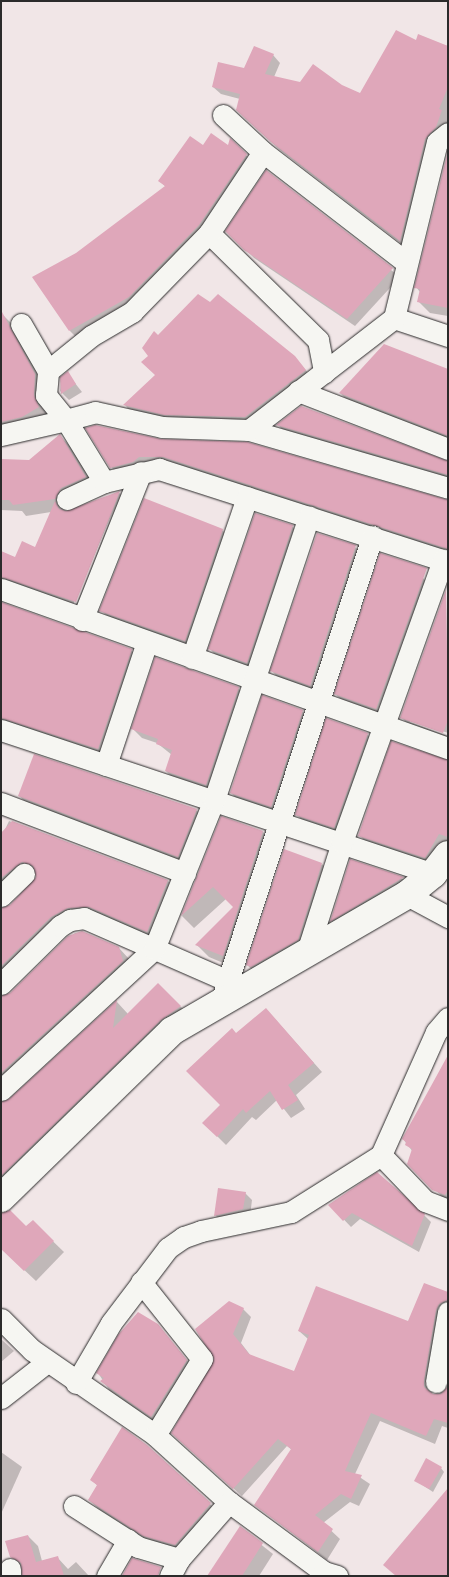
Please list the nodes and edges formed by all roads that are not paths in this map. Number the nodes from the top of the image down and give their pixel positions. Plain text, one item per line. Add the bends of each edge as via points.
1 (223, 115) dead end
2 (448, 133) edge
3 (262, 152) junction
4 (209, 234) junction
5 (406, 262) junction
6 (394, 318) junction
7 (21, 324) dead end
8 (448, 336) edge
9 (48, 371) junction
10 (324, 372) junction
11 (298, 391) junction
12 (66, 420) junction
13 (248, 430) junction
14 (1, 435) edge
15 (448, 449) edge
16 (141, 472) junction
17 (104, 482) junction
18 (448, 488) edge
19 (248, 497) junction
20 (67, 499) dead end
21 (309, 516) junction
22 (372, 536) junction
23 (445, 561) edge
24 (1, 589) edge
25 (82, 620) junction
26 (147, 642) junction
27 (192, 658) junction
28 (256, 680) junction
29 (319, 702) junction
30 (383, 726) junction
31 (1, 730) edge
32 (448, 748) edge
33 (106, 765) junction
34 (214, 800) junction
35 (5, 810) edge
36 (279, 822) junction
37 (342, 842) junction
38 (440, 864) edge
39 (185, 873) junction
40 (24, 874) dead end
41 (407, 895) junction
42 (1, 896) edge
43 (448, 917) edge
44 (154, 949) junction
45 (307, 952) junction
46 (1, 984) edge
47 (224, 993) junction
48 (448, 1018) edge
49 (1, 1090) edge
50 (381, 1155) junction
51 (1, 1198) edge
52 (446, 1205) edge
53 (141, 1282) junction
54 (448, 1312) edge
55 (1, 1319) edge
56 (47, 1362) junction
57 (436, 1382) dead end
58 (76, 1383) junction
59 (1, 1398) edge
60 (155, 1435) junction
61 (229, 1502) junction
62 (74, 1506) dead end
63 (128, 1540) junction
64 (175, 1567) edge
65 (106, 1576) edge
66 (337, 1576) edge

1 - 3 street
2 - 5 street via 437,142
3 - 4 street
3 - 5 street
4 - 9 street via 132,312 91,336
4 - 10 street via 318,340
5 - 6 street
6 - 8 street
6 - 10 street
7 - 9 street
9 - 12 street via 46,395
10 - 11 street
11 - 13 street
11 - 15 street
12 - 13 street via 95,412 162,427
12 - 14 street
12 - 17 street
13 - 18 street
16 - 17 street
16 - 19 street via 159,469
16 - 25 street
17 - 20 street
19 - 21 street
19 - 27 street
21 - 22 street
21 - 28 street
22 - 23 street
22 - 29 street
23 - 30 street
24 - 25 street
25 - 26 street
26 - 27 street
26 - 33 street
27 - 28 street
28 - 29 street
28 - 34 street
29 - 30 street
29 - 36 street
30 - 32 street
30 - 37 street
31 - 33 street
33 - 34 street
34 - 36 street
34 - 39 street
35 - 39 street
36 - 37 street
36 - 47 street
37 - 38 street
37 - 45 street
38 - 41 main road
39 - 44 street
40 - 42 street
41 - 43 street
41 - 45 main road
44 - 46 street via 96,921 70,920
44 - 47 street
44 - 49 street
45 - 47 main road
47 - 51 main road via 172,1031
48 - 50 street via 436,1032
50 - 52 street via 425,1201
50 - 53 street via 291,1212 184,1237 168,1248
53 - 58 street via 111,1323
53 - 60 street via 202,1359
54 - 57 street
55 - 56 street
56 - 58 street
56 - 59 street
58 - 60 street
60 - 61 street
61 - 64 street
61 - 66 street via 324,1572
62 - 63 street
63 - 64 street
63 - 65 street

